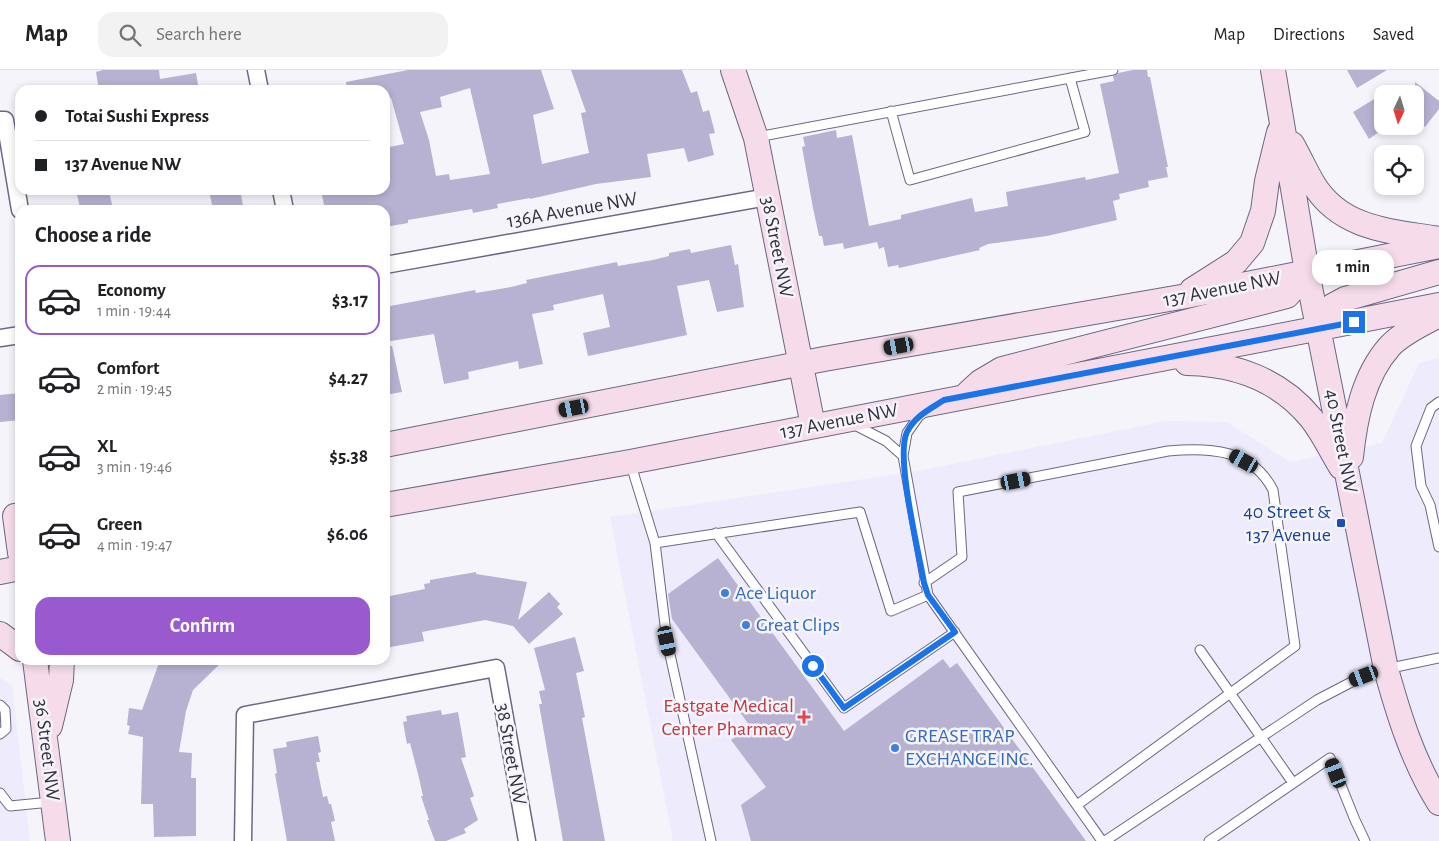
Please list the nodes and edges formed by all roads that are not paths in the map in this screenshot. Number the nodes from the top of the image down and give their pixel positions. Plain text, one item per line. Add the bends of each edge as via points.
1 (256, 70) edge
2 (733, 70) edge
3 (1113, 70) edge
4 (1273, 70) edge
5 (1070, 78) junction
6 (259, 85) edge
7 (891, 112) junction
8 (2, 120) edge
9 (1282, 123) junction
10 (756, 138) junction
11 (15, 185) edge
12 (767, 197) junction
13 (1439, 239) edge
14 (1439, 246) edge
15 (390, 264) edge
16 (1307, 272) junction
17 (1439, 272) edge
18 (1181, 297) junction
19 (1439, 305) edge
20 (1439, 314) edge
21 (1320, 328) junction
22 (15, 336) edge
23 (0, 338) edge
24 (1150, 362) junction
25 (800, 364) junction
26 (955, 398) junction
27 (1439, 402) edge
28 (847, 420) junction
29 (813, 426) junction
30 (390, 444) edge
31 (903, 456) junction
32 (630, 462) junction
33 (1349, 482) junction
34 (390, 504) edge
35 (12, 517) edge
36 (15, 530) edge
37 (716, 533) junction
38 (655, 543) junction
39 (1439, 547) edge
40 (15, 569) edge
41 (0, 572) edge
42 (924, 583) junction
43 (928, 595) junction
44 (955, 632) junction
45 (0, 634) edge
46 (15, 645) edge
47 (1200, 650) dead end
48 (1439, 658) edge
49 (36, 665) edge
50 (62, 665) edge
51 (1386, 669) junction
52 (1230, 693) junction
53 (0, 705) edge
54 (0, 734) edge
55 (1261, 738) junction
56 (47, 740) junction
57 (1293, 783) junction
58 (0, 793) edge
59 (54, 802) junction
60 (1439, 803) edge
61 (1077, 804) junction
62 (58, 841) edge
63 (243, 841) edge
64 (527, 841) edge
65 (711, 841) edge
66 (1104, 841) edge
67 (1209, 841) edge
68 (1366, 841) edge

1 - 6 street
2 - 10 main road, 38 Street NW
3 - 5 lane
4 - 9 main road, 40 Street NW
5 - 7 lane
5 - 7 lane via 1085,132 910,180
7 - 10 lane
8 - 11 street
9 - 13 main road via 1315,186 1332,206 1365,227
9 - 16 main road, 40 Street NW
9 - 18 main road via 1263,212 1252,243 1236,262
10 - 12 main road, 38 Street NW
12 - 15 street, 136A Avenue NW
12 - 25 main road, 38 Street NW
14 - 16 main road, 137 Avenue NW
16 - 18 main road, 137 Avenue NW
16 - 21 main road, 40 Street NW
16 - 26 main road via 1287,296 1002,369
17 - 21 main road via 1345,298 1332,306
18 - 25 main road, 137 Avenue NW
19 - 21 main road, 137 Avenue NW
20 - 33 main road via 1391,345 1375,369 1363,393 1354,429
21 - 24 main road, 137 Avenue NW
21 - 33 main road, 40 Street NW
22 - 23 street
24 - 26 main road, 137 Avenue NW
24 - 33 main road via 1210,363 1246,373 1280,388 1312,420
25 - 29 main road, 38 Street NW
25 - 30 main road, 137 Avenue NW
26 - 28 main road, 137 Avenue NW
26 - 31 lane via 919,416 907,433
27 - 39 lane via 1431,408 1416,446 1421,486 1430,505
28 - 29 main road, 137 Avenue NW
28 - 31 lane via 886,441
29 - 32 main road, 137 Avenue NW
31 - 42 lane
32 - 34 main road, 137 Avenue NW
32 - 38 lane
33 - 51 main road, 40 Street NW
35 - 36 main road
37 - 38 lane
37 - 43 lane via 860,512 891,611
37 - 44 lane via 844,708
38 - 65 lane via 667,641
40 - 41 main road
42 - 43 lane
42 - 52 lane via 962,557 958,492 1168,451 1216,449 1253,466 1266,476 1273,490 1295,646
43 - 44 lane
44 - 61 lane
45 - 46 main road
47 - 52 lane
48 - 51 lane
49 - 56 main road, 36 Street NW
50 - 56 main road
51 - 55 lane via 1353,680
51 - 60 main road, 40 Street NW via 1412,750
52 - 55 lane
52 - 61 lane
53 - 54 lane via 5,710 6,729
55 - 57 lane
55 - 66 lane
56 - 59 main road, 36 Street NW
57 - 67 lane
57 - 68 lane via 1330,758
58 - 59 lane via 10,806
59 - 62 main road, 36 Street NW
61 - 66 lane
63 - 64 street, 38 Street NW via 246,715 496,668

